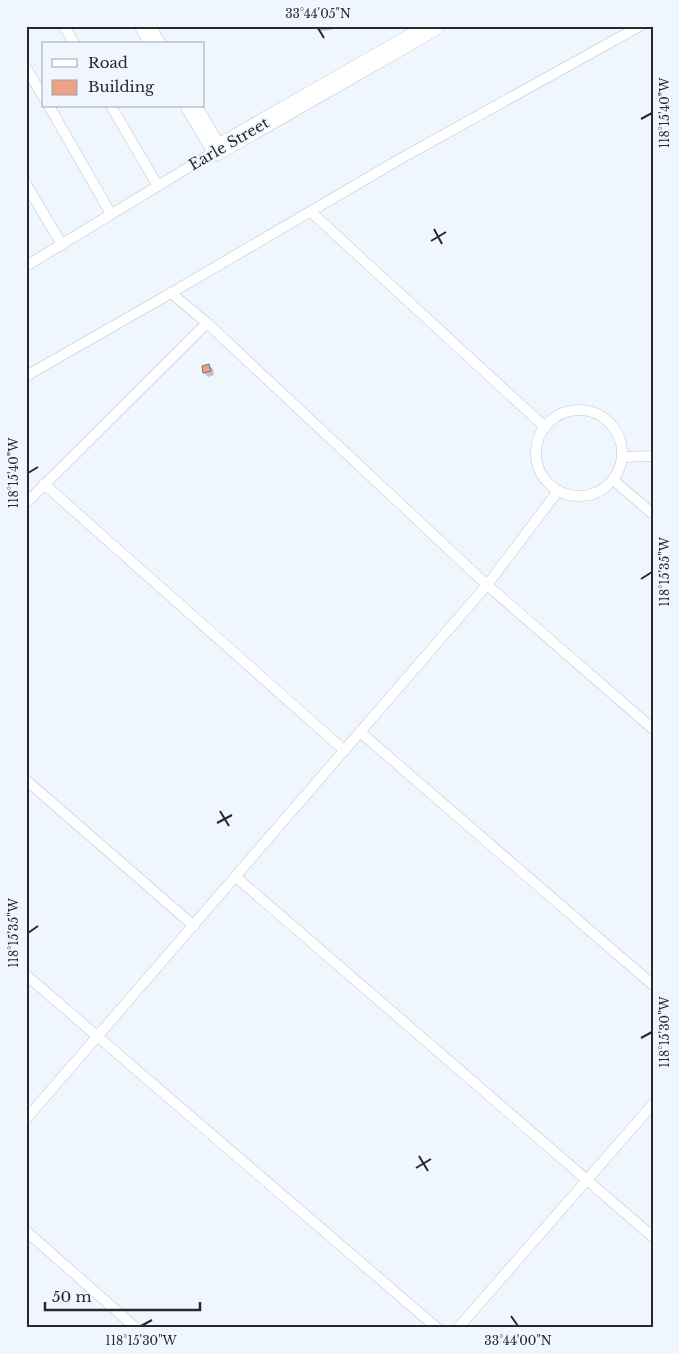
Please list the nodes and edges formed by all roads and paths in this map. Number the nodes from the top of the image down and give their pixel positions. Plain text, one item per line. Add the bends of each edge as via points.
1 (64, 26) edge
2 (145, 26) edge
3 (434, 26) edge
4 (640, 26) edge
5 (74, 42) edge
6 (154, 42) edge
7 (26, 68) edge
8 (42, 95) edge
9 (50, 108) edge
10 (112, 108) edge
11 (192, 108) edge
12 (217, 150) junction
13 (26, 184) edge
14 (158, 186) junction
15 (311, 212) junction
16 (111, 214) junction
17 (62, 245) junction
18 (26, 266) edge
19 (171, 293) junction
20 (207, 323) junction
21 (26, 376) edge
22 (545, 427) junction
23 (653, 456) edge
24 (622, 457) junction
25 (613, 480) junction
26 (44, 484) junction
27 (558, 491) junction
28 (26, 503) edge
29 (653, 514) edge
30 (487, 585) junction
31 (653, 729) edge
32 (360, 732) junction
33 (345, 751) junction
34 (26, 780) edge
35 (236, 877) junction
36 (194, 926) junction
37 (26, 975) edge
38 (653, 985) edge
39 (98, 1037) junction
40 (653, 1104) edge
41 (26, 1119) edge
42 (587, 1180) junction
43 (26, 1231) edge
44 (653, 1237) edge
45 (136, 1328) edge
46 (437, 1328) edge
47 (458, 1328) edge

1 - 5 lane
2 - 6 street
3 - 12 street, Earle Street
4 - 15 lane via 400,158
7 - 8 lane
9 - 16 lane
10 - 14 lane
11 - 12 street
12 - 14 lane, Earle Street
13 - 17 lane
14 - 16 lane, Earle Street
15 - 19 lane
15 - 22 lane
16 - 17 lane, Earle Street
17 - 18 lane, Earle Street
19 - 20 lane
19 - 21 lane
20 - 26 lane
20 - 30 lane
22 - 24 lane via 565,412 589,411 610,423 622,445
22 - 27 lane via 536,449 537,462 548,483
23 - 24 lane
24 - 25 lane
25 - 27 lane via 594,494 569,495
25 - 29 lane
26 - 28 lane
26 - 33 lane
27 - 30 lane
30 - 31 lane
30 - 32 lane
32 - 33 lane
32 - 38 lane
33 - 35 lane
34 - 36 lane
35 - 36 lane
35 - 42 lane
36 - 39 lane
37 - 39 lane
39 - 41 lane
39 - 46 lane
40 - 42 lane
42 - 44 lane
42 - 47 lane
43 - 45 lane

